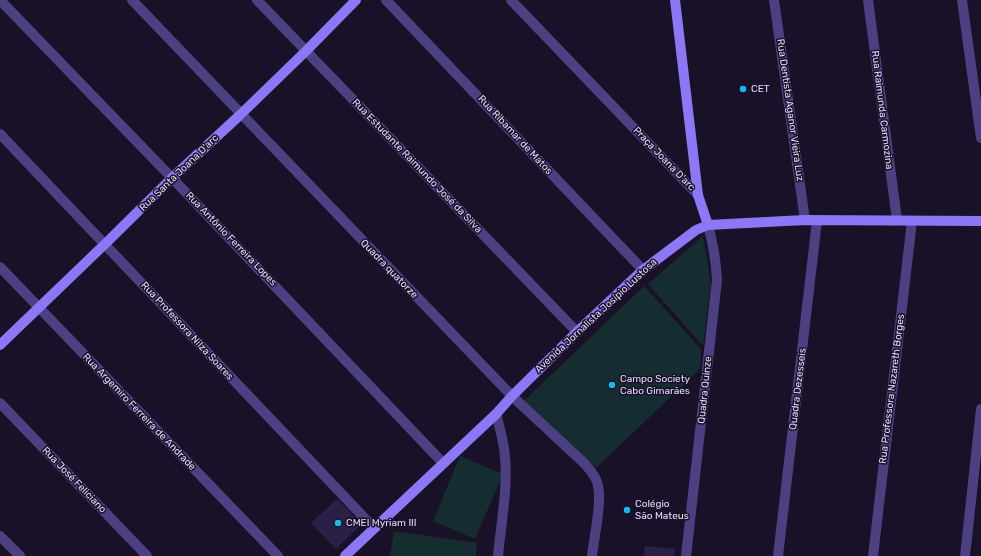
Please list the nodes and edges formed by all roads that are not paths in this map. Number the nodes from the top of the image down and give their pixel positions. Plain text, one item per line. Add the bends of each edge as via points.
1 (0, 0) edge
2 (132, 0) edge
3 (257, 0) edge
4 (356, 0) edge
5 (386, 0) edge
6 (511, 0) edge
7 (675, 0) edge
8 (774, 0) edge
9 (868, 0) edge
10 (962, 0) edge
11 (306, 51) junction
12 (240, 115) junction
13 (0, 134) edge
14 (981, 138) edge
15 (172, 178) junction
16 (698, 195) junction
17 (805, 220) junction
18 (896, 220) junction
19 (817, 221) junction
20 (912, 221) junction
21 (981, 221) edge
22 (708, 225) junction
23 (105, 244) junction
24 (0, 267) edge
25 (643, 270) junction
26 (39, 308) junction
27 (577, 332) junction
28 (0, 345) edge
29 (512, 396) junction
30 (0, 403) edge
31 (981, 409) edge
32 (496, 414) junction
33 (443, 463) junction
34 (374, 528) junction
35 (0, 536) edge
36 (20, 556) edge
37 (147, 556) edge
38 (278, 556) edge
39 (345, 556) edge
40 (498, 556) edge
41 (592, 556) edge
42 (686, 556) edge
43 (778, 556) edge
44 (873, 556) edge
45 (965, 556) edge

1 - 15 street, Rua Antônio Ferreira Lopes
2 - 12 street, Quadra quatorze
3 - 11 street, Rua Estudante Raimundo José da Silva
4 - 11 street, Rua Santa Joana D'arc
5 - 25 street, Rua Ribamar de Matos
6 - 16 street, Praça Joana D'arc
7 - 16 street, Praça Joana D'arc
8 - 17 street, Rua Dentista Aganor Vieira Luz
9 - 18 street, Rua Raimunda Carmozina
10 - 14 street
11 - 12 street, Rua Santa Joana D'arc
11 - 27 street, Rua Estudante Raimundo José da Silva
12 - 15 street, Rua Santa Joana D'arc
12 - 29 street, Quadra quatorze
13 - 23 street, Rua Professora Nilza Soares
15 - 23 street, Rua Santa Joana D'arc
15 - 33 street, Rua Antônio Ferreira Lopes
16 - 22 street
17 - 19 street, Avenida Jornalista Josípio Lustosa
17 - 22 street, Avenida Jornalista Josípio Lustosa
18 - 19 street, Avenida Jornalista Josípio Lustosa
18 - 20 street, Avenida Jornalista Josípio Lustosa
19 - 43 street, Quadra Dezesseis
20 - 21 street, Avenida Jornalista Josípio Lustosa
20 - 44 street, Rua Professora Nazareth Borges
22 - 25 street, Avenida Jornalista Josípio Lustosa via 696,230
22 - 42 street, Quadra Quinze via 716,259 717,280
23 - 26 street, Rua Santa Joana D'arc
23 - 34 street, Rua Professora Nilza Soares
24 - 26 street, Rua Argemiro Ferreira de Andrade
25 - 27 street, Avenida Jornalista Josípio Lustosa
26 - 28 street, Rua Santa Joana D'arc
26 - 38 street, Rua Argemiro Ferreira de Andrade
27 - 29 street, Avenida Jornalista Josípio Lustosa
29 - 32 street, Avenida Jornalista Josípio Lustosa
29 - 41 street, Quadra quatorze via 593,474 599,499
30 - 37 street, Rua José Feliciano
31 - 45 street
32 - 33 street, Avenida Jornalista Josípio Lustosa
32 - 40 street via 505,457
33 - 34 street, Avenida Jornalista Josípio Lustosa
34 - 39 street, Avenida Jornalista Josípio Lustosa
35 - 36 street

